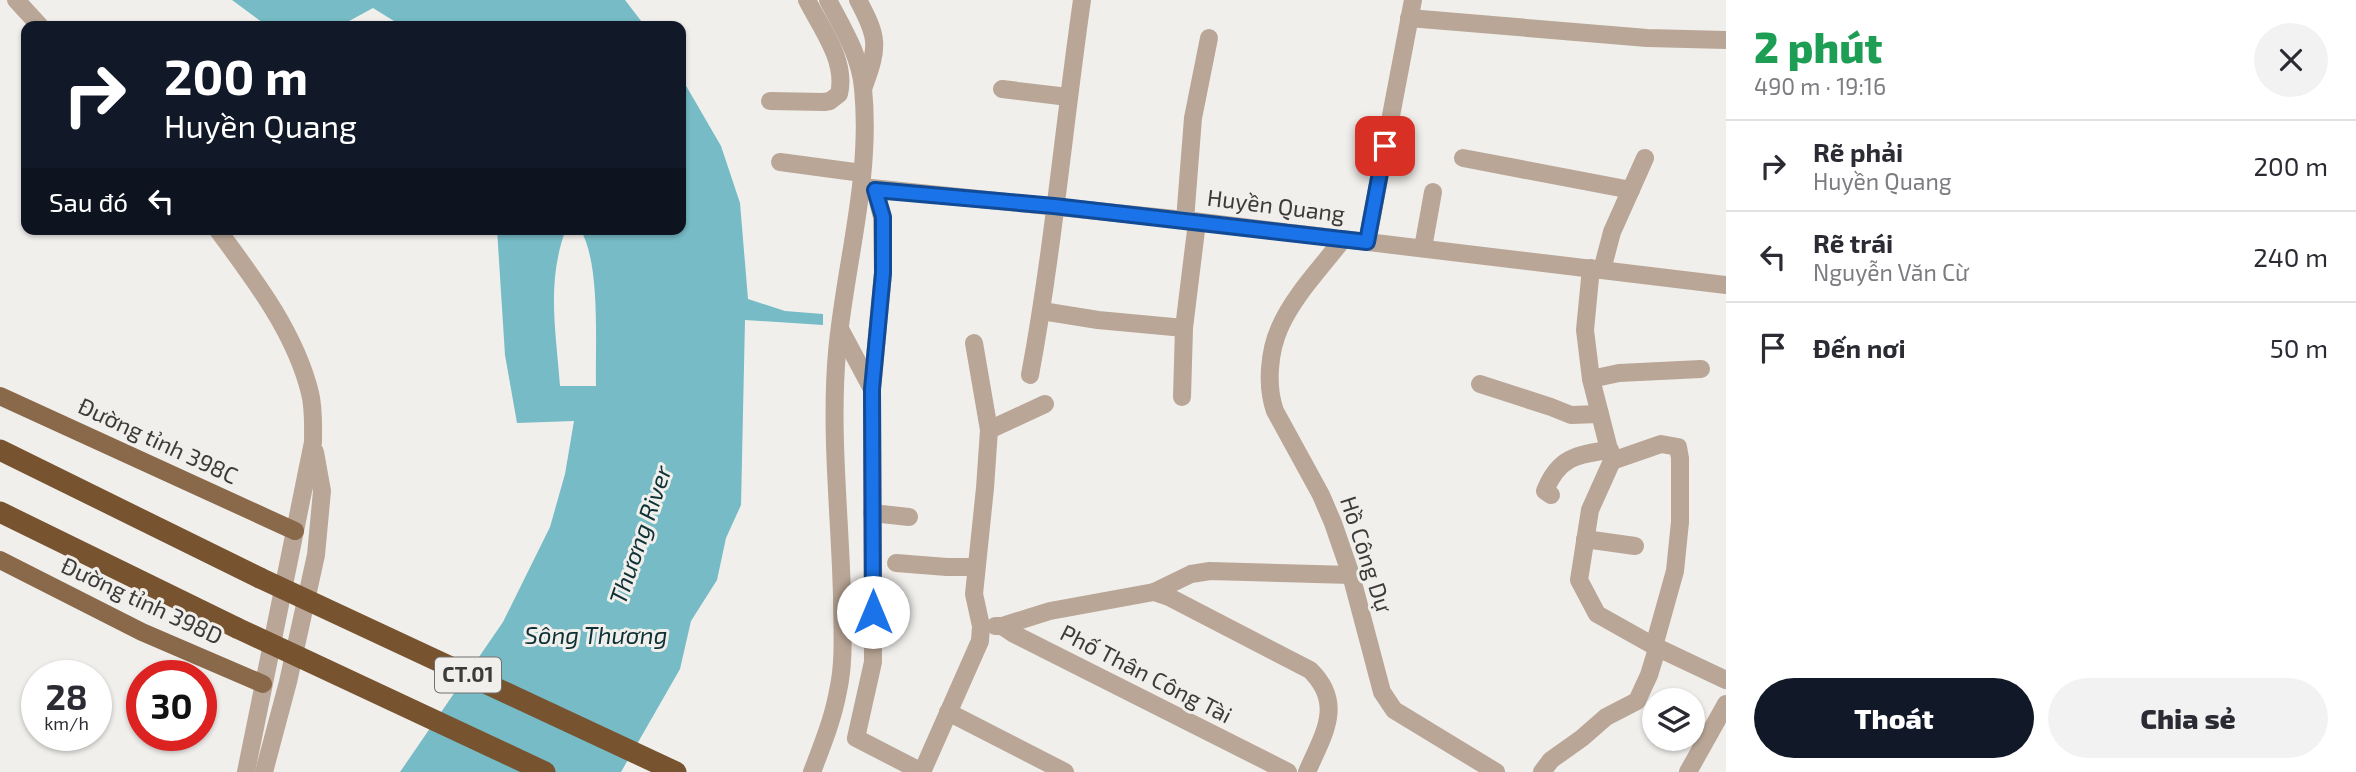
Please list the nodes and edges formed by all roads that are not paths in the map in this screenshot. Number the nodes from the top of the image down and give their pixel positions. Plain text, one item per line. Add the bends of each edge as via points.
1 (16, 0) edge
2 (807, 0) edge
3 (828, 0) edge
4 (858, 0) edge
5 (1082, 0) edge
6 (1413, 0) edge
7 (1409, 18) junction
8 (35, 21) edge
9 (1209, 38) dead end
10 (1726, 40) edge
11 (863, 88) junction
12 (1003, 89) dead end
13 (1068, 97) junction
14 (770, 101) dead end
15 (1645, 158) dead end
16 (1463, 159) dead end
17 (780, 162) dead end
18 (866, 184) junction
19 (1631, 190) junction
20 (1433, 192) dead end
21 (1054, 206) junction
22 (1191, 221) junction
23 (221, 235) edge
24 (1343, 239) junction
25 (1367, 242) junction
26 (1423, 248) junction
27 (1596, 269) junction
28 (1726, 285) edge
29 (1042, 311) junction
30 (1184, 328) junction
31 (840, 330) junction
32 (974, 343) dead end
33 (1701, 369) dead end
34 (1030, 375) dead end
35 (1591, 379) junction
36 (1480, 384) dead end
37 (872, 389) junction
38 (0, 396) edge
39 (1182, 397) dead end
40 (1045, 404) dead end
41 (1600, 414) junction
42 (989, 430) junction
43 (313, 442) junction
44 (0, 450) edge
45 (1611, 455) junction
46 (1551, 495) dead end
47 (0, 512) edge
48 (872, 513) junction
49 (909, 517) dead end
50 (295, 531) junction
51 (1585, 539) junction
52 (1635, 546) dead end
53 (0, 560) edge
54 (896, 563) dead end
55 (976, 567) junction
56 (1351, 575) junction
57 (1154, 592) junction
58 (982, 626) junction
59 (1002, 626) junction
60 (1656, 647) junction
61 (1726, 680) edge
62 (264, 684) junction
63 (1726, 704) edge
64 (948, 712) junction
65 (246, 772) edge
66 (264, 772) edge
67 (545, 772) edge
68 (676, 772) edge
69 (812, 772) edge
70 (922, 772) edge
71 (1065, 772) edge
72 (1288, 772) edge
73 (1307, 772) edge
74 (1496, 772) edge
75 (1542, 772) edge
76 (1688, 772) edge

1 - 8 street
2 - 14 street via 834,51 839,94 824,102
3 - 11 street via 857,58
4 - 11 street via 872,28 875,49
5 - 13 street
6 - 7 street
7 - 10 street
7 - 25 street
9 - 22 street via 1193,118
11 - 18 street
12 - 13 street
13 - 21 street
15 - 19 street
16 - 19 street
17 - 18 street, Huyền Quang
18 - 21 street, Huyền Quang
18 - 31 street
18 - 37 street via 883,217 883,273
19 - 27 street
20 - 26 street
21 - 22 street, Huyền Quang
21 - 29 street
22 - 24 street, Huyền Quang
22 - 30 street
23 - 43 street via 282,324 304,372 311,396
24 - 25 street, Huyền Quang
24 - 56 street, Hồ Công Dự via 1280,327 1271,360 1270,398 1334,523
25 - 26 street, Huyền Quang
26 - 27 street, Huyền Quang
27 - 28 street, Huyền Quang
27 - 35 street via 1585,330
29 - 30 street
29 - 34 street
30 - 39 street
31 - 37 street
31 - 69 street via 836,406 843,645 839,690
32 - 42 street
33 - 35 street
35 - 41 street
36 - 41 street via 1571,415
37 - 48 street
38 - 50 main road, Đường tỉnh 398C
40 - 42 street
41 - 45 street
42 - 55 street
43 - 50 street
43 - 66 street via 322,491 316,555
44 - 68 highway, CT.01, bridge via 260,578
45 - 46 street via 1590,452 1564,462 1553,472 1545,491
45 - 51 street via 1590,510
45 - 60 street via 1661,444 1674,445 1680,451 1675,571
47 - 67 highway, CT.01, bridge
48 - 49 street
48 - 70 street via 873,662 856,739
50 - 62 street
51 - 52 street
51 - 60 street via 1579,580 1597,614
53 - 62 main road, Đường tỉnh 398D via 142,632
54 - 55 street
55 - 58 street via 974,594
56 - 57 street via 1210,571 1191,573
56 - 74 street, Hồ Công Dự via 1382,692 1394,710
57 - 59 street via 1049,611
57 - 73 street via 1310,670 1319,679 1330,715
58 - 59 street, Phố Thân Công Tài
58 - 64 street via 980,641
59 - 72 street, Phố Thân Công Tài
60 - 61 street
60 - 75 street via 1637,701 1606,717
62 - 65 street
63 - 76 street
64 - 70 street
64 - 71 street

